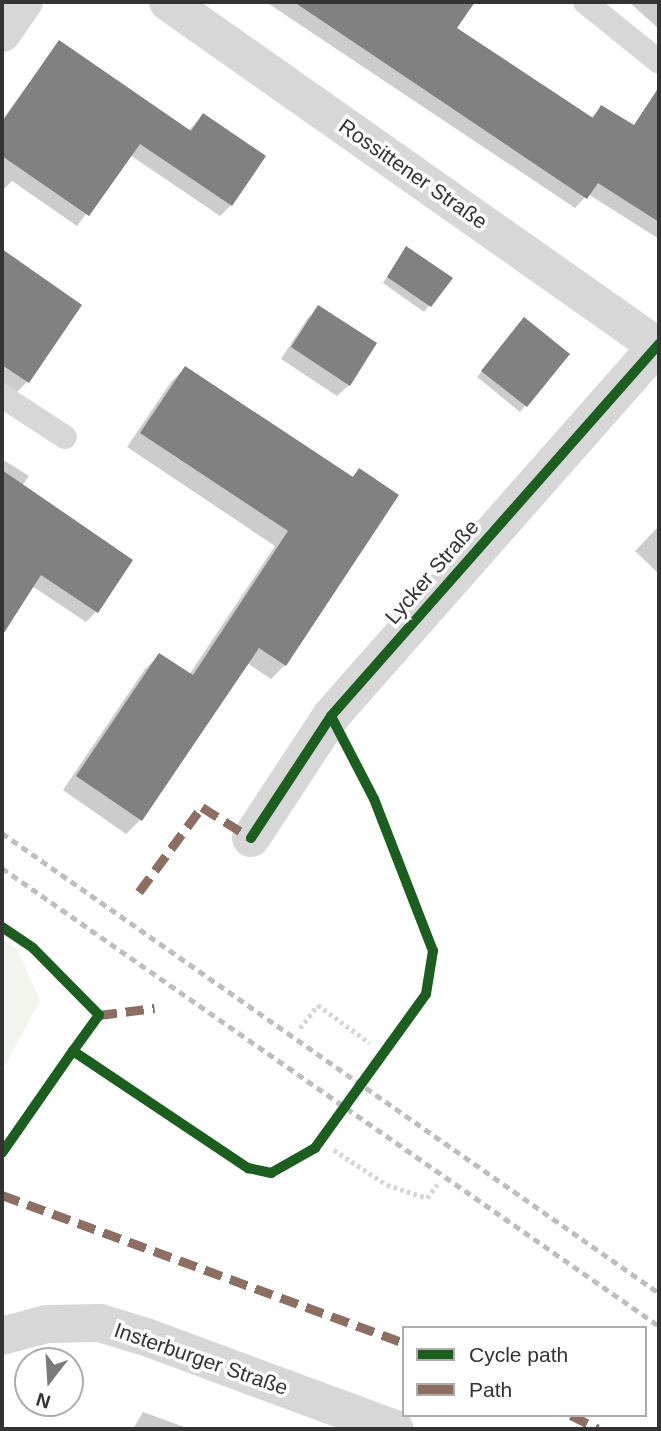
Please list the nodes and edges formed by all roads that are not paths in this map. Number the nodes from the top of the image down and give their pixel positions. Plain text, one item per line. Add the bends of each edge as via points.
1 (24, 2) edge
2 (168, 2) edge
3 (585, 2) edge
4 (2, 33) edge
5 (659, 62) edge
6 (658, 345) edge
7 (2, 396) edge
8 (65, 437) dead end
9 (251, 838) dead end
10 (2, 1336) edge
11 (395, 1429) edge

1 - 4 street
2 - 6 street, Rossittener Straße
3 - 5 lane
6 - 9 street, Lycker Straße via 331,716
7 - 8 lane
10 - 11 street, Insterburger Straße via 47,1324 100,1323

